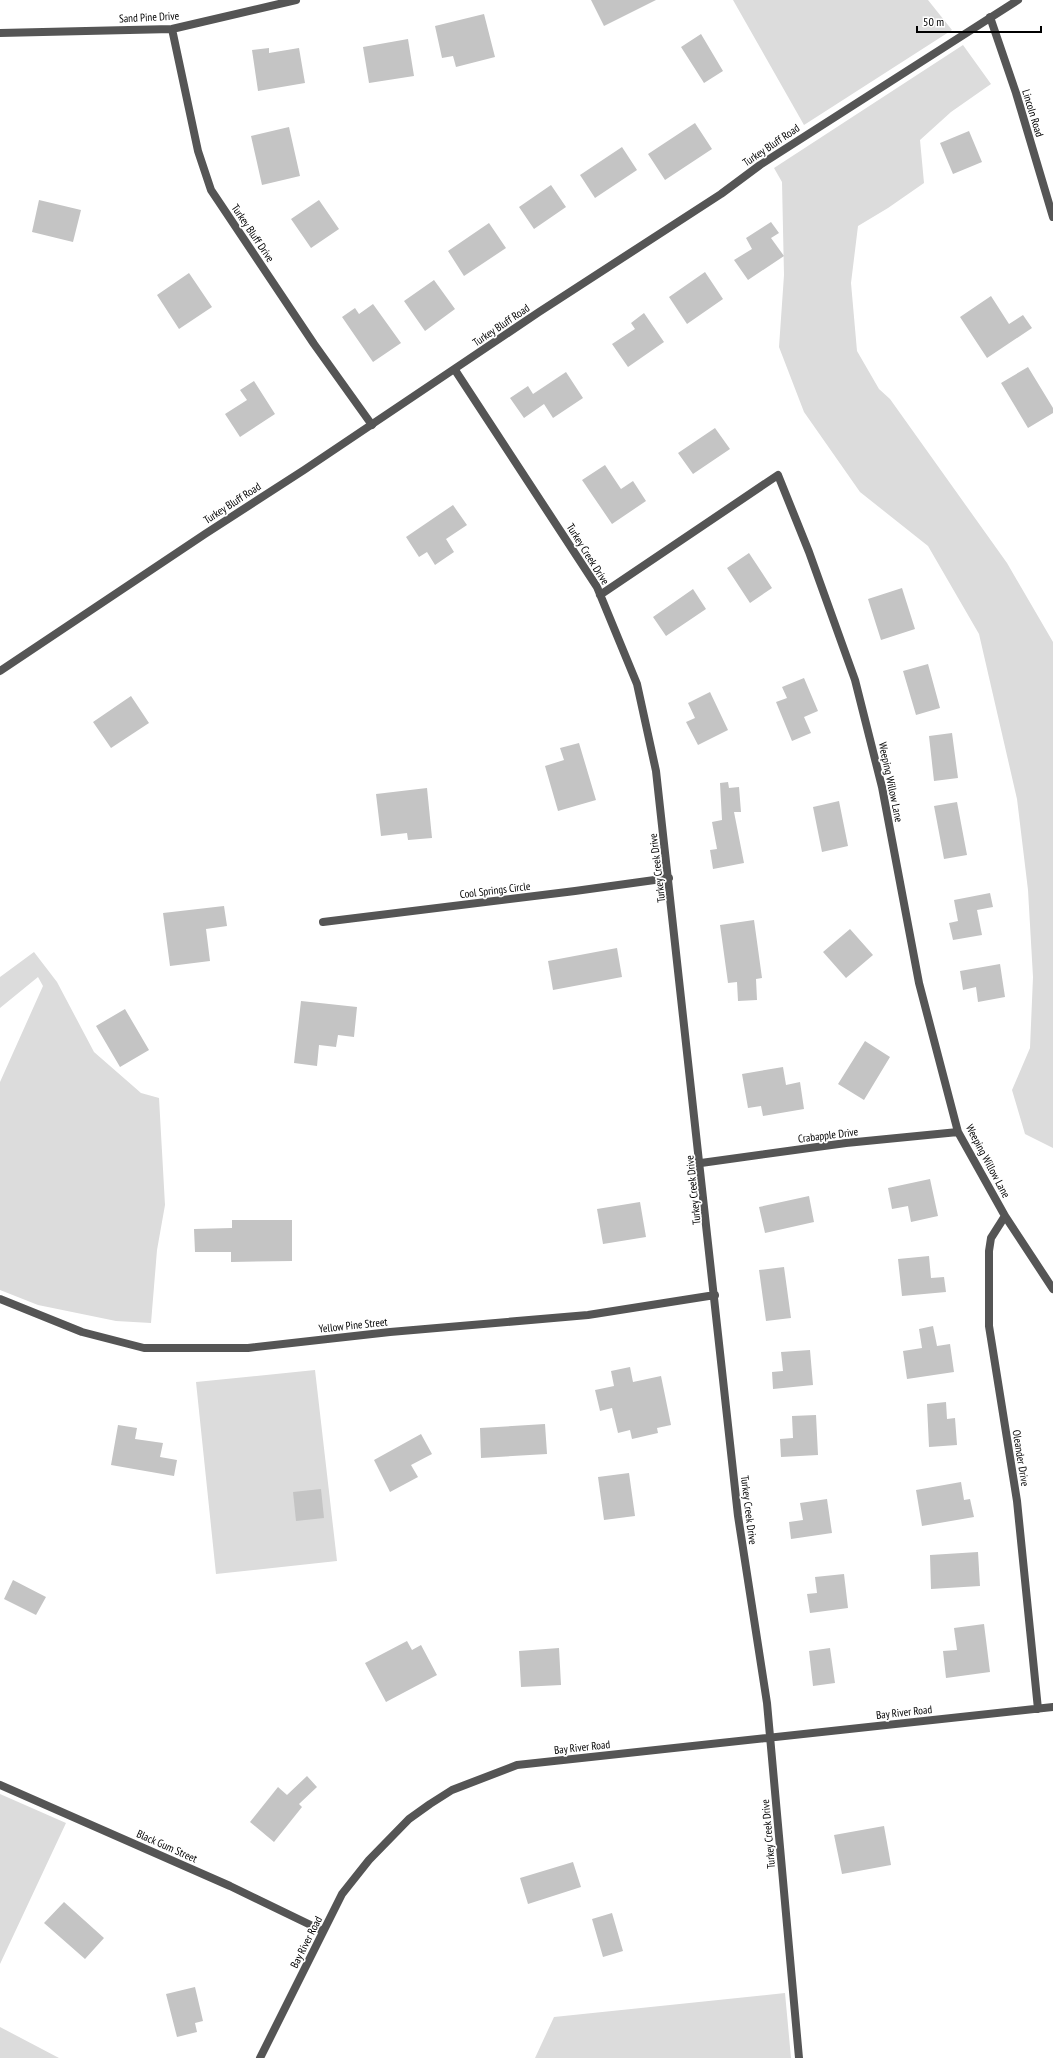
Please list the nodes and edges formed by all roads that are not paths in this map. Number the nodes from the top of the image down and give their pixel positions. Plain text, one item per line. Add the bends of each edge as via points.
1 (296, 0) edge
2 (1018, 0) edge
3 (990, 17) junction
4 (172, 29) junction
5 (0, 33) edge
6 (1053, 217) edge
7 (455, 370) junction
8 (372, 425) junction
9 (600, 595) junction
10 (1, 668) edge
11 (669, 878) junction
12 (323, 922) dead end
13 (958, 1132) junction
14 (701, 1163) junction
15 (1005, 1216) junction
16 (1053, 1289) edge
17 (715, 1295) junction
18 (0, 1299) edge
19 (1053, 1707) edge
20 (1038, 1709) junction
21 (770, 1737) junction
22 (0, 1785) edge
23 (323, 1931) junction
24 (260, 2058) edge
25 (799, 2058) edge

1 - 4 street, Sand Pine Drive
2 - 3 street, Turkey Bluff Road
3 - 6 street, Lincoln Road
3 - 7 street, Turkey Bluff Road via 760,165 721,194 539,312
4 - 5 street, Sand Pine Drive
4 - 8 street, Turkey Bluff Drive via 198,152 211,190 314,344
7 - 8 street, Turkey Bluff Road
7 - 9 street, Turkey Creek Drive
8 - 10 street, Turkey Bluff Road
9 - 11 street, Turkey Creek Drive via 636,684 656,771
9 - 13 street, Weeping Willow Lane via 778,475 855,680 882,787 920,983
11 - 12 street, Cool Springs Circle
11 - 14 street, Turkey Creek Drive
13 - 14 street, Crabapple Drive via 846,1143
13 - 15 street, Weeping Willow Lane
14 - 17 street, Turkey Creek Drive
15 - 16 street, Weeping Willow Lane
15 - 20 street, Oleander Drive via 991,1238 988,1251 989,1326 1017,1501
17 - 18 street, Yellow Pine Street via 588,1315 390,1332 248,1348 144,1348 82,1332
17 - 21 street, Turkey Creek Drive via 738,1516
19 - 20 street, Bay River Road
20 - 21 street, Bay River Road
21 - 23 street, Bay River Road via 517,1765 452,1790 409,1819 369,1860 342,1894
21 - 25 street, Turkey Creek Drive
22 - 23 street, Black Gum Street via 230,1886
23 - 24 street, Bay River Road

